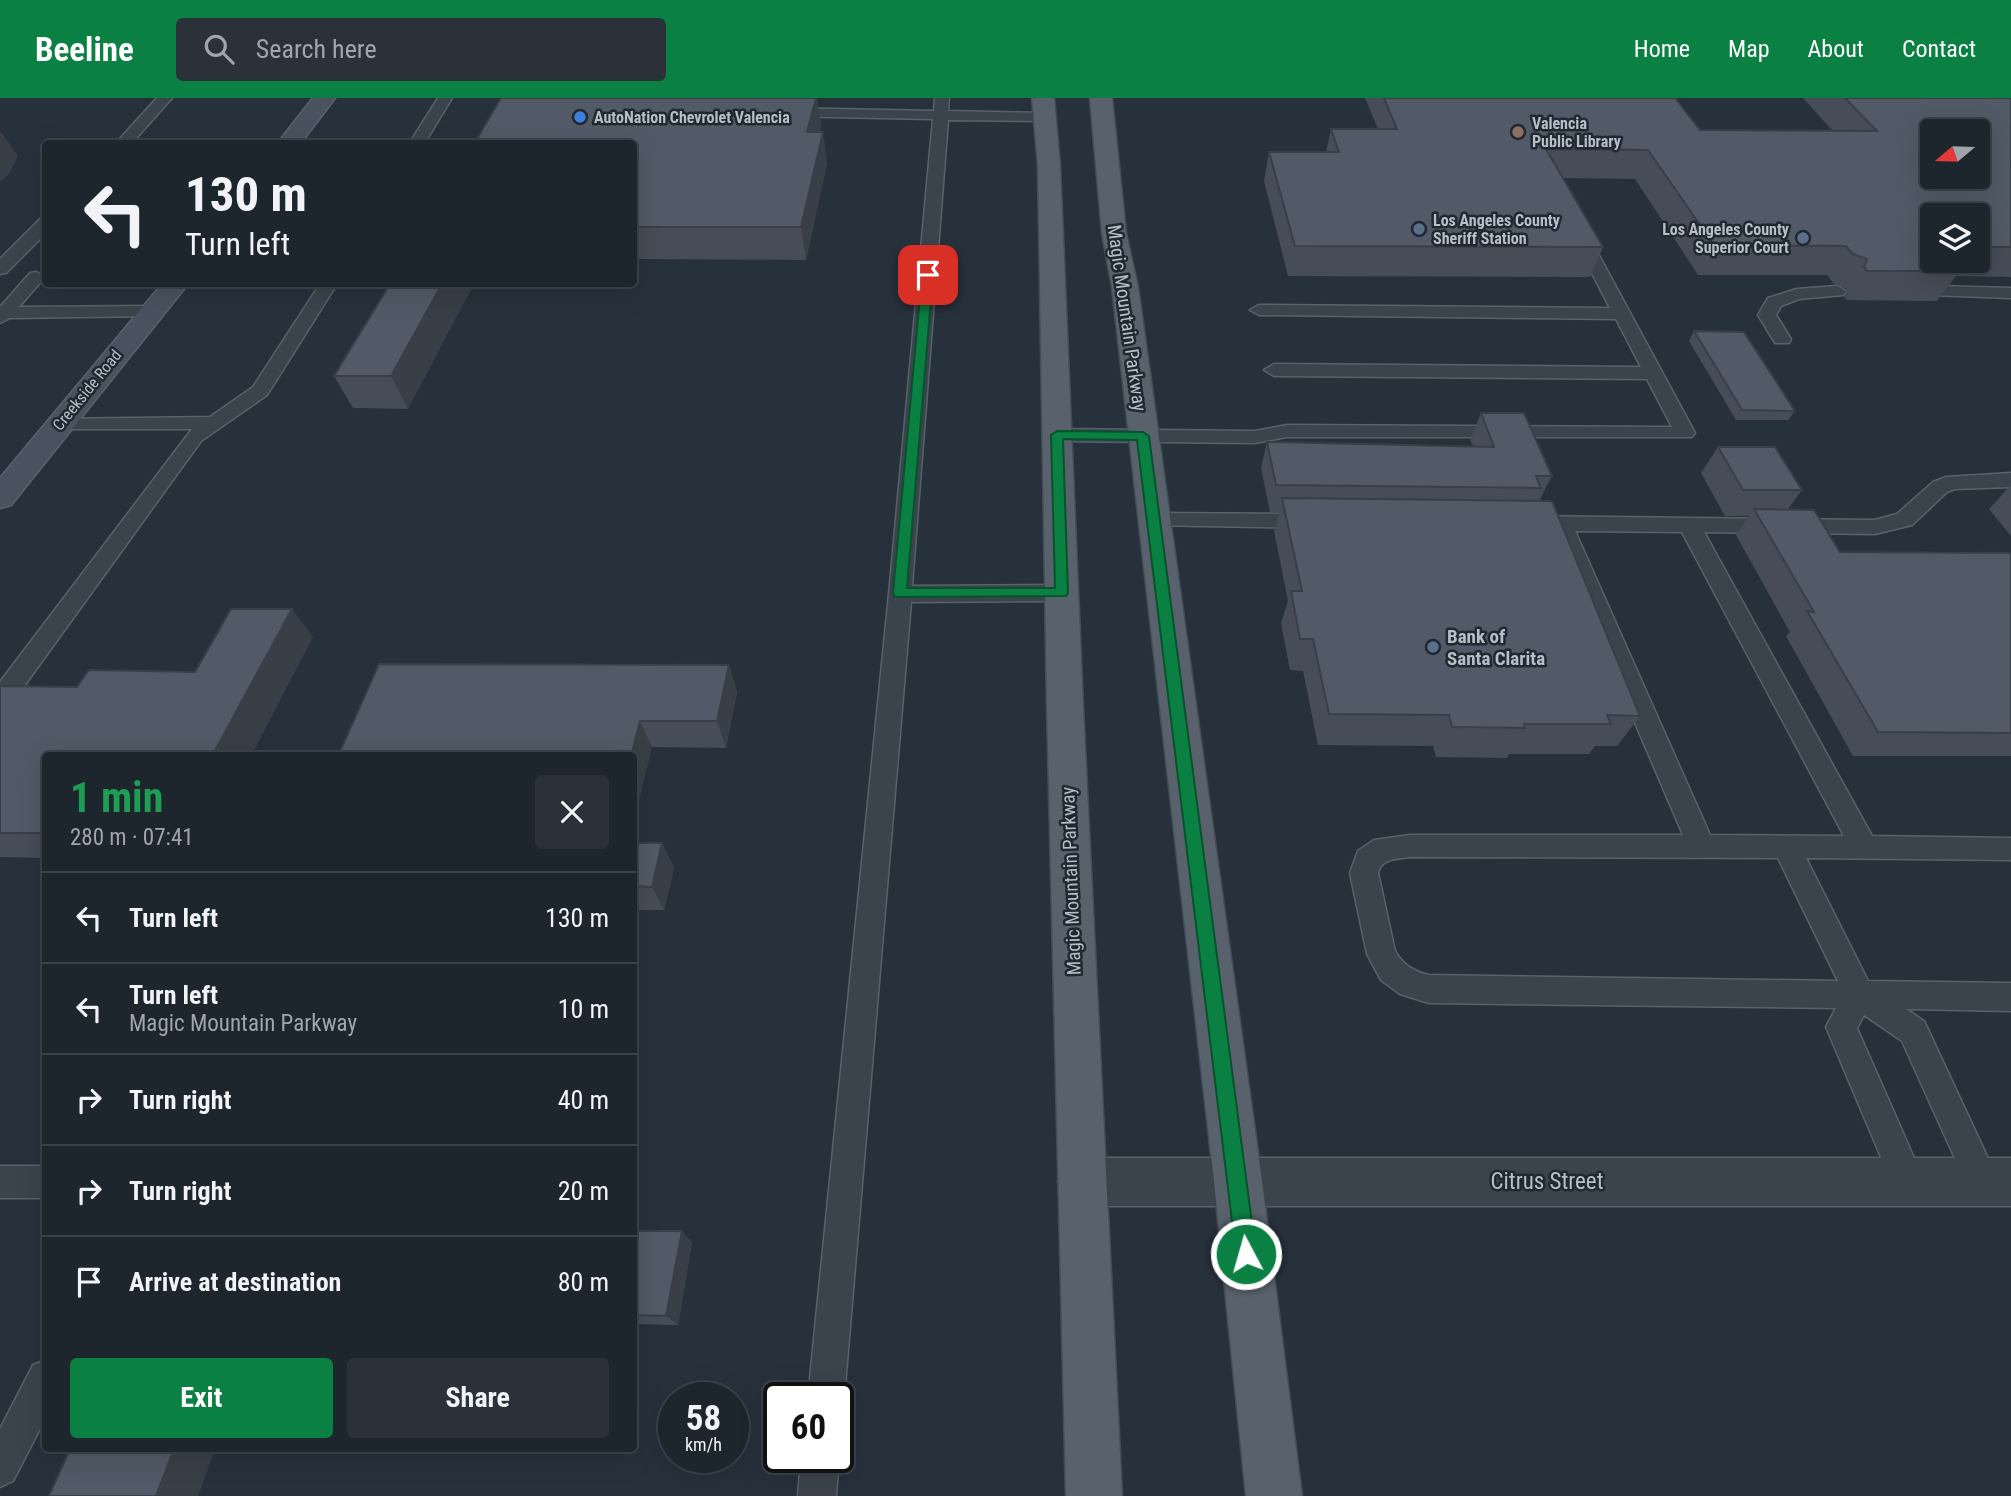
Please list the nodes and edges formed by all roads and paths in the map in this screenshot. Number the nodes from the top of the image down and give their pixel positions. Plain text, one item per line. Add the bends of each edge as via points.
1 (165, 98) edge
2 (324, 98) edge
3 (445, 98) edge
4 (729, 98) edge
5 (1101, 98) edge
6 (942, 107) edge
7 (1043, 107) edge
8 (126, 140) edge
9 (291, 140) edge
10 (419, 140) edge
11 (42, 227) edge
12 (1580, 235) edge
13 (0, 269) edge
14 (41, 276) edge
15 (0, 277) edge
16 (172, 287) edge
17 (326, 287) edge
18 (1837, 291) dead end
19 (1935, 291) edge
20 (2011, 293) edge
21 (1259, 310) dead end
22 (152, 311) junction
23 (1, 314) edge
24 (1623, 314) junction
25 (1782, 339) dead end
26 (1274, 370) dead end
27 (1654, 373) junction
28 (61, 423) junction
29 (214, 423) junction
30 (1057, 435) junction
31 (1143, 436) junction
32 (2011, 480) edge
33 (0, 498) edge
34 (1153, 520) junction
35 (1330, 522) edge
36 (1507, 523) edge
37 (1561, 524) junction
38 (1689, 525) junction
39 (900, 593) junction
40 (1062, 593) junction
41 (9, 676) edge
42 (0, 700) edge
43 (1702, 847) junction
44 (1786, 847) junction
45 (1864, 848) junction
46 (2011, 849) edge
47 (1860, 995) junction
48 (2011, 997) edge
49 (1238, 1181) junction
50 (0, 1182) edge
51 (42, 1182) edge
52 (1082, 1182) junction
53 (1997, 1182) edge
54 (1909, 1183) junction
55 (827, 1382) edge
56 (42, 1386) edge
57 (0, 1468) edge
58 (819, 1473) edge
59 (817, 1496) edge
60 (1094, 1496) edge
61 (1274, 1496) edge

1 - 8 lane
2 - 9 street
3 - 10 lane
4 - 6 lane via 724,111
5 - 31 main road, Magic Mountain Parkway via 1114,233
6 - 7 lane
6 - 39 lane
7 - 30 main road, Magic Mountain Parkway
11 - 13 lane
12 - 24 lane
14 - 15 lane
14 - 23 lane
16 - 22 street, Creekside Road
17 - 29 lane via 260,391
18 - 25 lane via 1774,302 1767,315
19 - 20 lane
21 - 24 lane
22 - 23 lane
22 - 28 street, Creekside Road
24 - 27 lane
26 - 27 lane
27 - 31 lane via 1685,432 1287,431 1255,437
28 - 29 lane
28 - 33 street, Creekside Road
29 - 41 lane via 194,437
30 - 31 lane
30 - 40 main road, Magic Mountain Parkway
31 - 34 main road, Magic Mountain Parkway
32 - 38 lane via 1953,482 1940,487 1904,520 1875,527
34 - 35 lane
34 - 49 main road, Magic Mountain Parkway
36 - 37 lane
37 - 38 lane
37 - 43 lane
38 - 45 lane
39 - 40 lane
39 - 55 lane
40 - 52 main road, Magic Mountain Parkway
41 - 42 lane
43 - 44 lane
43 - 47 lane via 1384,848 1368,859 1364,873 1381,954 1391,971 1410,984 1443,989
44 - 45 lane
44 - 47 lane
45 - 46 lane
47 - 48 lane
47 - 53 lane via 1913,1031
47 - 54 lane via 1841,1027
49 - 52 street, Citrus Street
49 - 54 street, Citrus Street
49 - 61 main road, Magic Mountain Parkway
50 - 51 lane
52 - 60 main road, Magic Mountain Parkway
53 - 54 street, Citrus Street
56 - 57 lane
58 - 59 lane

